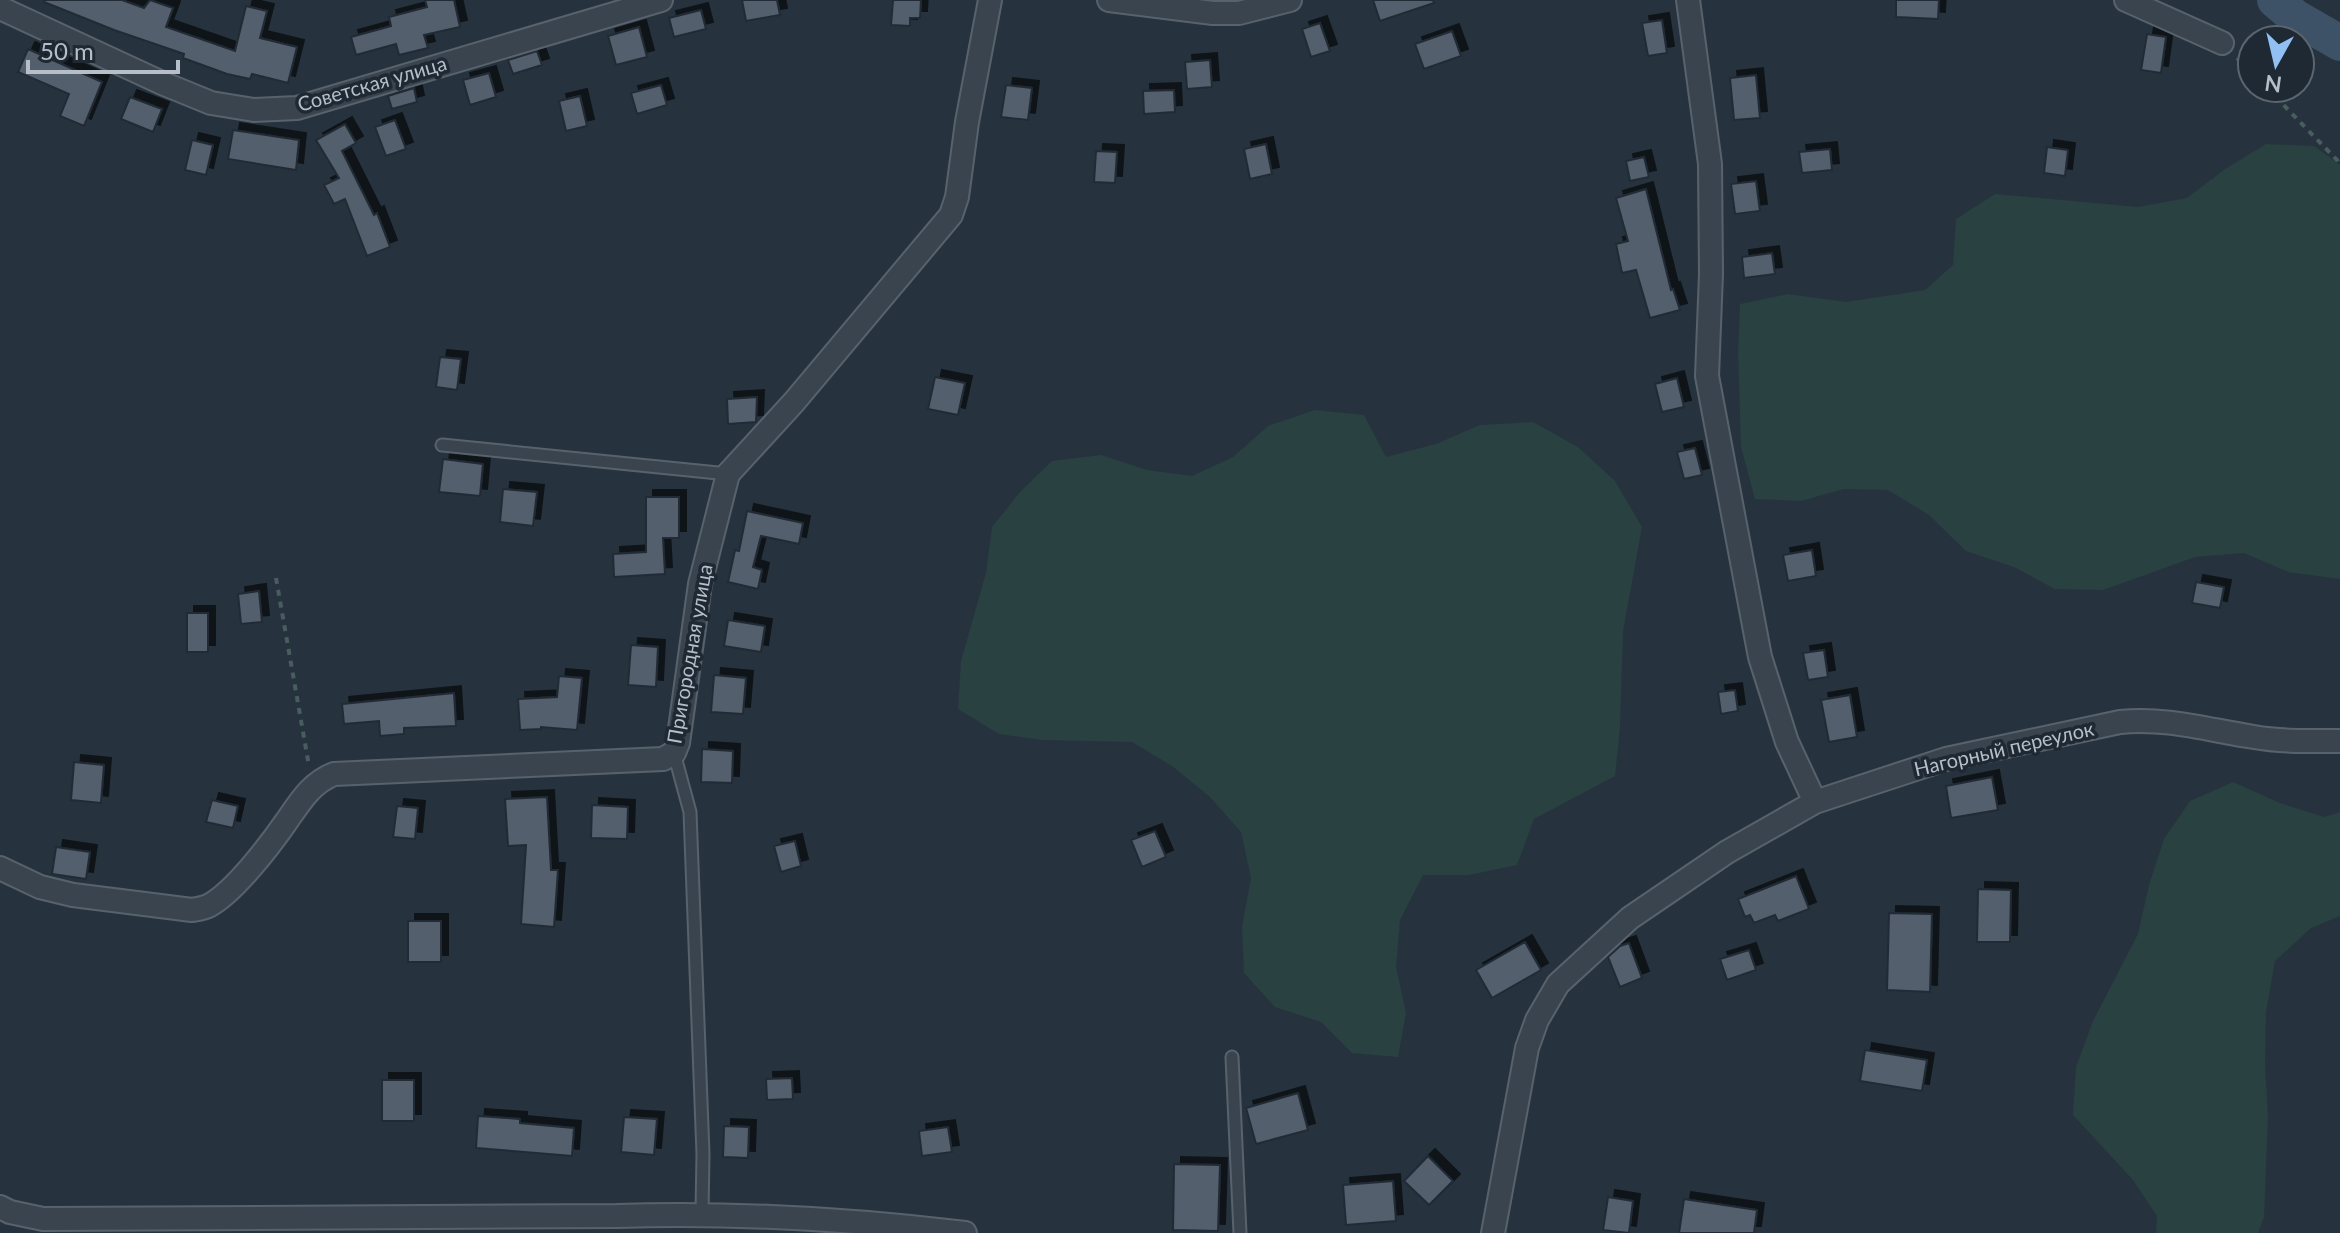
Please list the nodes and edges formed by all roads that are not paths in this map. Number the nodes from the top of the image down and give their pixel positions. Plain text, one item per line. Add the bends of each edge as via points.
1 (661, 0) edge
2 (990, 0) edge
3 (1109, 0) edge
4 (1290, 0) edge
5 (1688, 0) edge
6 (2126, 0) edge
7 (0, 8) edge
8 (2222, 43) dead end
9 (442, 445) dead end
10 (728, 474) junction
11 (2340, 741) edge
12 (674, 753) junction
13 (1815, 802) junction
14 (0, 868) edge
15 (1232, 1057) dead end
16 (0, 1207) edge
17 (702, 1213) junction
18 (965, 1233) edge
19 (1240, 1233) edge
20 (1493, 1233) edge

1 - 7 street, Советская улица via 297,108 254,110 211,103
2 - 10 street, Пригородная улица via 951,215
3 - 4 street via 1226,13 1261,10
5 - 13 street via 1710,164 1707,376 1760,657 1787,742
6 - 8 street
9 - 10 lane
10 - 12 street, Пригородная улица via 700,584
11 - 13 street, Нагорный переулок via 2256,737 2176,722 2131,721 1946,759
12 - 14 street, Пригородная улица via 663,759 334,774 311,788 224,894 209,906 192,910 73,895
12 - 17 lane via 690,812
13 - 20 street, Нагорный переулок via 1727,852 1630,918 1558,984 1527,1048
15 - 19 lane
16 - 17 street via 43,1219
17 - 18 street via 861,1220

